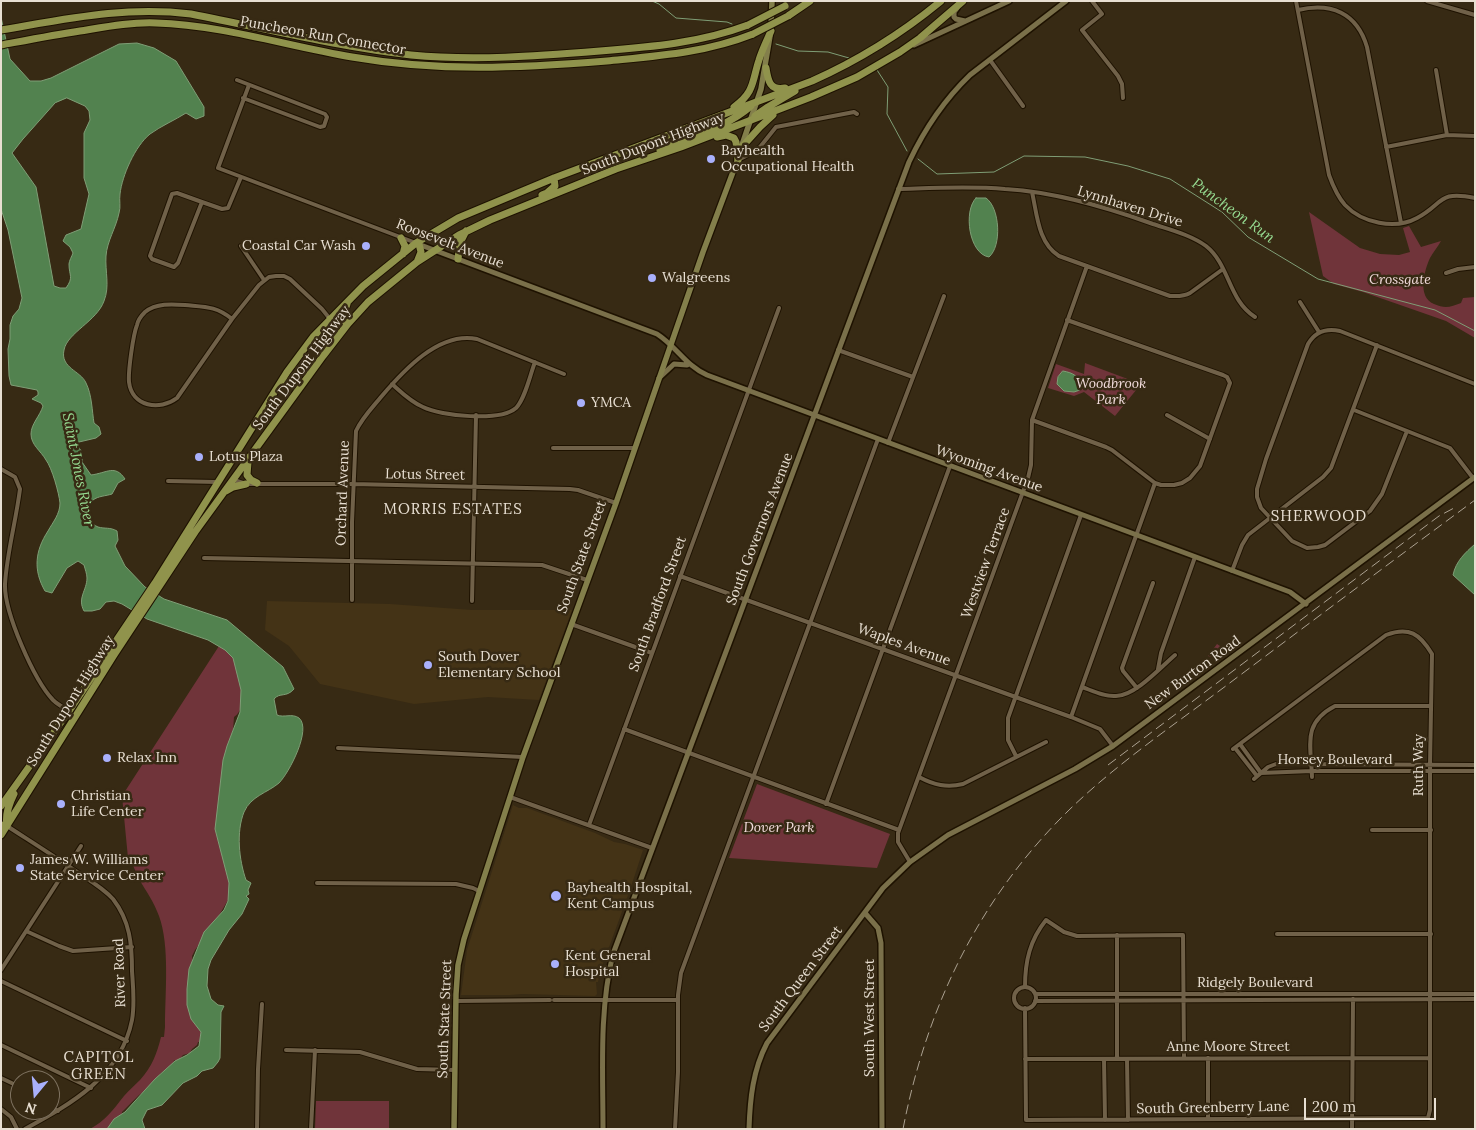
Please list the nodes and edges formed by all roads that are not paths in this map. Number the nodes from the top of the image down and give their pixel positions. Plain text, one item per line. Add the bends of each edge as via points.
1 (772, 1) edge
2 (792, 1) edge
3 (810, 1) edge
4 (941, 1) edge
5 (1009, 1) edge
6 (1066, 1) edge
7 (1092, 1) edge
8 (1296, 1) edge
9 (1428, 1) edge
10 (961, 4) edge
11 (1298, 10) junction
12 (1475, 15) edge
13 (966, 21) junction
14 (1, 30) edge
15 (771, 30) junction
16 (1, 45) edge
17 (900, 52) junction
18 (990, 60) junction
19 (766, 68) junction
20 (842, 68) junction
21 (1436, 70) dead end
22 (237, 80) dead end
23 (812, 81) junction
24 (249, 84) junction
25 (244, 98) junction
26 (1123, 98) dead end
27 (756, 102) junction
28 (1023, 106) dead end
29 (782, 109) junction
30 (724, 114) junction
31 (857, 114) dead end
32 (750, 121) junction
33 (1448, 135) junction
34 (1475, 136) edge
35 (681, 147) junction
36 (1386, 147) junction
37 (741, 148) junction
38 (738, 160) junction
39 (616, 169) junction
40 (241, 177) junction
41 (554, 178) junction
42 (898, 189) junction
43 (1032, 192) junction
44 (1475, 198) edge
45 (202, 202) junction
46 (497, 217) junction
47 (1400, 223) junction
48 (466, 231) junction
49 (401, 238) junction
50 (418, 244) junction
51 (241, 246) dead end
52 (434, 250) junction
53 (402, 254) junction
54 (458, 259) junction
55 (417, 262) junction
56 (1087, 266) junction
57 (1475, 267) edge
58 (1223, 269) junction
59 (1446, 273) dead end
60 (264, 280) junction
61 (944, 296) dead end
62 (350, 299) junction
63 (1300, 302) dead end
64 (779, 308) dead end
65 (1255, 317) dead end
66 (232, 319) junction
67 (330, 319) junction
68 (1067, 320) junction
69 (347, 325) junction
70 (1319, 332) junction
71 (1377, 345) junction
72 (670, 346) junction
73 (838, 350) junction
74 (323, 356) junction
75 (535, 362) junction
76 (690, 366) junction
77 (564, 374) dead end
78 (659, 378) junction
79 (913, 378) junction
80 (392, 384) junction
81 (1475, 384) edge
82 (748, 391) junction
83 (1354, 410) junction
84 (1167, 415) dead end
85 (476, 416) junction
86 (815, 416) junction
87 (1032, 420) junction
88 (1407, 431) junction
89 (878, 439) junction
90 (1210, 439) junction
91 (888, 443) junction
92 (241, 445) junction
93 (553, 448) dead end
94 (635, 448) junction
95 (249, 458) junction
96 (950, 466) junction
97 (1, 469) edge
98 (1474, 478) edge
99 (233, 479) junction
100 (168, 481) dead end
101 (218, 482) junction
102 (258, 483) junction
103 (1155, 483) junction
104 (246, 484) junction
105 (353, 484) junction
106 (475, 487) junction
107 (223, 493) junction
108 (1023, 493) junction
109 (616, 503) junction
110 (1081, 515) junction
111 (1269, 518) junction
112 (1137, 535) junction
113 (1195, 557) junction
114 (204, 558) dead end
115 (352, 560) junction
116 (473, 563) junction
117 (1232, 571) junction
118 (680, 576) junction
119 (587, 580) junction
120 (1153, 582) dead end
121 (157, 586) junction
122 (746, 598) junction
123 (352, 600) dead end
124 (472, 601) dead end
125 (1306, 604) junction
126 (135, 619) junction
127 (811, 623) junction
128 (571, 624) junction
129 (884, 649) junction
130 (652, 653) junction
131 (1175, 655) dead end
132 (1158, 669) junction
133 (956, 676) junction
134 (1082, 687) junction
135 (1137, 688) junction
136 (1015, 696) junction
137 (1430, 706) junction
138 (69, 711) junction
139 (1071, 717) junction
140 (624, 729) junction
141 (1046, 742) dead end
142 (1240, 744) junction
143 (1113, 746) junction
144 (338, 748) dead end
145 (687, 752) junction
146 (1016, 756) junction
147 (523, 757) junction
148 (1311, 764) junction
149 (1430, 765) junction
150 (1475, 765) edge
151 (1312, 771) junction
152 (1430, 771) junction
153 (1475, 771) edge
154 (25, 773) junction
155 (1261, 773) junction
156 (754, 777) junction
157 (919, 777) junction
158 (1312, 777) dead end
159 (510, 797) junction
160 (826, 804) junction
161 (1, 806) edge
162 (7, 817) edge
163 (589, 825) junction
164 (4, 826) edge
165 (899, 830) junction
166 (1372, 830) dead end
167 (1430, 830) junction
168 (1, 835) edge
169 (81, 846) dead end
170 (652, 848) junction
171 (910, 862) junction
172 (69, 866) junction
173 (317, 883) dead end
174 (479, 891) junction
175 (865, 913) junction
176 (26, 931) junction
177 (1277, 934) dead end
178 (1431, 934) junction
179 (1117, 935) junction
180 (132, 946) junction
181 (1, 970) edge
182 (1, 981) edge
183 (1025, 987) junction
184 (1035, 994) junction
185 (1118, 994) junction
186 (1184, 994) junction
187 (1247, 994) junction
188 (1353, 994) junction
189 (1430, 994) junction
190 (1475, 994) edge
191 (1475, 999) edge
192 (605, 1000) junction
193 (678, 1000) junction
194 (1184, 1000) junction
195 (1247, 1000) junction
196 (1353, 1000) junction
197 (1430, 1000) junction
198 (456, 1001) junction
199 (1035, 1001) junction
200 (1118, 1001) junction
201 (262, 1004) dead end
202 (1025, 1008) junction
203 (127, 1041) junction
204 (1, 1045) edge
205 (286, 1050) dead end
206 (315, 1050) junction
207 (1184, 1058) junction
208 (1208, 1058) junction
209 (1352, 1058) junction
210 (1430, 1058) junction
211 (1104, 1059) junction
212 (1117, 1059) junction
213 (1127, 1059) junction
214 (1025, 1060) junction
215 (455, 1070) junction
216 (91, 1088) junction
217 (1, 1109) edge
218 (60, 1110) edge
219 (1430, 1116) joint
220 (1352, 1118) junction
221 (1208, 1119) junction
222 (42, 1120) edge
223 (1105, 1120) junction
224 (1128, 1120) junction
225 (17, 1129) edge
226 (25, 1129) edge
227 (257, 1129) edge
228 (312, 1129) edge
229 (454, 1129) edge
230 (603, 1129) edge
231 (676, 1129) edge
232 (749, 1129) edge
233 (882, 1129) edge
234 (1352, 1129) edge

1 - 15 main road, South State Street
2 - 14 highway, Puncheon Run Connector, bridge via 748,25 700,39 536,56 475,58 369,50 162,11 112,12
3 - 16 highway, Puncheon Run Connector, bridge via 753,34 721,45 669,55 546,66 433,67 378,61 166,23 117,25
4 - 20 highway, South Dupont Highway via 886,42
5 - 13 street
6 - 18 street, South Governors Avenue
7 - 26 street via 1102,14 1082,30 1118,76
8 - 11 street
9 - 12 street
10 - 13 street via 954,17
10 - 17 highway, South Dupont Highway
11 - 36 street via 1321,6 1333,9 1347,16 1363,34
11 - 47 street via 1329,174 1336,192 1345,205 1361,217 1380,223
13 - 17 street
15 - 19 main road, South State Street
15 - 30 highway via 751,90 742,102
17 - 29 highway, South Dupont Highway via 856,77
18 - 28 street
18 - 42 street, South Governors Avenue via 970,75 929,123
19 - 20 highway via 769,83 779,89
19 - 27 main road, South State Street
20 - 23 highway, South Dupont Highway
21 - 33 street
22 - 24 street
23 - 27 highway, South Dupont Highway
23 - 32 highway
24 - 25 street
24 - 25 street via 325,114 324,126
25 - 40 street, Roosevelt Avenue via 218,168
27 - 30 highway, South Dupont Highway
27 - 32 main road, South State Street
27 - 39 highway via 721,126
29 - 32 highway, South Dupont Highway
29 - 37 highway via 760,126
30 - 41 highway, South Dupont Highway
31 - 38 street via 776,127 760,146
32 - 35 highway, South Dupont Highway
32 - 37 main road, South State Street
33 - 34 street
33 - 36 street
35 - 38 highway via 729,135 735,139
35 - 39 highway, South Dupont Highway
36 - 47 street
37 - 38 main road, South State Street
38 - 72 main road, South State Street
39 - 46 highway, South Dupont Highway
40 - 45 street via 228,208
40 - 49 street, Roosevelt Avenue
41 - 46 highway via 555,186 547,193 512,207
41 - 50 highway, South Dupont Highway via 458,218
42 - 43 street, Lynnhaven Drive via 996,188
42 - 73 street, South Governors Avenue
43 - 56 street via 1045,243 1059,256
43 - 58 street, Lynnhaven Drive via 1115,211 1192,238 1213,252
44 - 47 street via 1448,196 1415,219
45 - 45 street via 178,263 174,267 152,260 150,256 172,194
46 - 48 highway, South Dupont Highway
48 - 52 highway, South Dupont Highway
48 - 54 highway
49 - 50 street, Roosevelt Avenue
49 - 53 highway via 405,246
50 - 52 street, Roosevelt Avenue
50 - 53 highway, South Dupont Highway
50 - 55 highway via 421,252
51 - 60 street
52 - 54 street, Roosevelt Avenue
52 - 55 highway, South Dupont Highway
53 - 62 highway, South Dupont Highway
54 - 72 street, Roosevelt Avenue via 653,332
55 - 69 highway, South Dupont Highway via 368,302
56 - 58 street via 1170,296 1190,294
56 - 68 street, Westview Terrace
57 - 59 street
58 - 65 street, Lynnhaven Drive via 1239,303
60 - 66 street
60 - 67 street via 276,276 290,279
61 - 79 street
62 - 67 highway, South Dupont Highway
62 - 69 highway via 344,315
63 - 70 street
64 - 82 street, South Bradford Street
66 - 66 street via 177,398 161,406 149,405 133,393 129,382 136,327 146,312 174,304 217,308
67 - 74 highway via 331,336
67 - 92 highway, South Dupont Highway via 287,372
68 - 87 street, Westview Terrace
68 - 90 street via 1227,377 1230,383
69 - 74 highway, South Dupont Highway
70 - 71 street via 1340,330
70 - 111 street via 1308,344 1259,480 1258,502
71 - 81 street
71 - 83 street
72 - 76 street, Wyoming Avenue
72 - 78 main road, South State Street
73 - 79 street
73 - 86 street, South Governors Avenue
74 - 95 highway, South Dupont Highway
75 - 77 street, Orchard Avenue
75 - 80 street, Orchard Avenue via 477,339 463,338 424,354
75 - 85 street via 515,409 504,414
76 - 78 street via 674,364
76 - 82 street, Wyoming Avenue
78 - 94 main road, South State Street
79 - 91 street
80 - 85 street via 415,403 433,411
80 - 105 street, Orchard Avenue via 356,431
82 - 86 street, Wyoming Avenue
82 - 118 street, South Bradford Street
83 - 88 street
83 - 111 street via 1327,474
84 - 90 street
85 - 106 street
86 - 89 street, Wyoming Avenue
86 - 122 street, South Governors Avenue
87 - 103 street via 1112,450
87 - 108 street, Westview Terrace via 1031,464
88 - 98 street via 1450,448
88 - 111 street via 1375,506 1325,544 1313,548 1300,546
89 - 91 street, Wyoming Avenue
89 - 127 street
90 - 103 street via 1200,466 1190,478 1174,485
91 - 96 street, Wyoming Avenue
92 - 99 highway via 229,471
92 - 101 highway, South Dupont Highway
93 - 94 street
94 - 109 main road, South State Street
95 - 99 highway, South Dupont Highway
95 - 102 highway via 247,475
96 - 108 street, Wyoming Avenue
96 - 129 street
97 - 138 street via 15,477 20,489 5,587 9,609 25,656 40,682 53,700
98 - 125 street, New Burton Road
99 - 104 street, Lotus Street
99 - 107 highway, South Dupont Highway
100 - 101 street
101 - 121 highway, South Dupont Highway
102 - 104 street, Lotus Street
102 - 105 street, Lotus Street
103 - 112 street
104 - 107 highway
105 - 106 street, Lotus Street
105 - 115 street, Orchard Avenue
106 - 109 street, Lotus Street via 575,489
106 - 116 street
107 - 121 highway, South Dupont Highway
108 - 110 street, Wyoming Avenue
108 - 133 street, Westview Terrace
109 - 119 main road, South State Street
110 - 112 street, Wyoming Avenue
110 - 136 street
111 - 117 street via 1244,539
112 - 113 street, Wyoming Avenue
112 - 134 street
113 - 117 street, Wyoming Avenue
113 - 132 street
114 - 115 street
115 - 116 street
115 - 123 street, Orchard Avenue
116 - 119 street via 545,565
116 - 124 street
117 - 125 street, Wyoming Avenue via 1290,592
118 - 122 street, Waples Avenue
118 - 130 street, South Bradford Street
119 - 128 main road, South State Street
120 - 135 street via 1122,668
121 - 126 highway, South Dupont Highway
122 - 127 street, Waples Avenue
122 - 145 street, South Governors Avenue
125 - 143 street, New Burton Road
126 - 138 highway, South Dupont Highway
126 - 162 highway, South Dupont Highway
127 - 129 street, Waples Avenue
127 - 156 street
128 - 130 street
128 - 147 main road, South State Street
129 - 133 street, Waples Avenue
129 - 160 street
130 - 140 street, South Bradford Street
131 - 132 street
132 - 135 street
133 - 136 street, Waples Avenue
133 - 157 street, Westview Terrace
134 - 135 street via 1113,697
134 - 139 street
136 - 139 street, Waples Avenue
136 - 146 street via 1006,726 1008,740
137 - 142 street, Ruth Way via 1432,654 1413,632 1394,632 1365,649
137 - 148 street via 1335,706 1322,712 1314,722 1311,736
137 - 149 street, Ruth Way
138 - 154 highway, South Dupont Highway
139 - 143 street, Waples Avenue via 1100,729
140 - 145 street
140 - 163 street, South Bradford Street
141 - 146 street
142 - 155 street
142 - 155 street, Ruth Way via 1234,748 1255,778
143 - 171 street, New Burton Road via 1075,770 948,835
144 - 147 street
145 - 156 street
145 - 170 street, South Governors Avenue
146 - 157 street via 952,787
147 - 159 main road, South State Street
148 - 149 street, Horsey Boulevard
148 - 151 street
148 - 155 street, Horsey Boulevard via 1276,764
149 - 150 street, Horsey Boulevard
149 - 152 street, Ruth Way
151 - 152 street, Horsey Boulevard
151 - 155 street, Horsey Boulevard
151 - 158 street
152 - 153 street, Horsey Boulevard
152 - 167 street, Ruth Way
154 - 161 highway, South Dupont Highway
154 - 162 highway
156 - 160 street
156 - 193 street via 686,958
157 - 165 street, Westview Terrace
159 - 163 street
159 - 174 main road, South State Street
160 - 165 street
162 - 164 highway
163 - 170 street
164 - 168 highway
164 - 172 street, River Road
165 - 171 street via 898,842
166 - 167 street
167 - 178 street, Ruth Way
169 - 172 street
170 - 192 street, South Governors Avenue via 613,954
171 - 175 street, South Queen Street
172 - 176 street
172 - 180 street, River Road via 112,899 127,924
173 - 174 street via 456,884
174 - 198 main road, South State Street via 461,948
175 - 232 street, South Queen Street via 767,1042 752,1086
175 - 233 street, South West Street via 878,928 881,943
176 - 180 street via 73,950
176 - 181 street
177 - 178 street
178 - 189 street, Ruth Way
179 - 183 street via 1076,936 1046,920 1028,951
179 - 185 street
179 - 186 street via 1183,935
180 - 203 street, River Road via 133,1011
182 - 203 street
183 - 184 street
183 - 202 street via 1017,991 1015,997 1017,1004
184 - 185 street, Ridgely Boulevard
184 - 199 street
185 - 186 street, Ridgely Boulevard
185 - 200 street
186 - 187 street, Ridgely Boulevard
186 - 194 street
187 - 188 street, Ridgely Boulevard
187 - 195 street
188 - 189 street, Ridgely Boulevard
188 - 196 street
189 - 190 street, Ridgely Boulevard
189 - 197 street, Ruth Way
191 - 197 street, Ridgely Boulevard
192 - 193 street
192 - 198 street
192 - 230 street, South Governors Avenue
193 - 231 street
194 - 195 street, Ridgely Boulevard
194 - 200 street, Ridgely Boulevard
194 - 207 street
195 - 196 street, Ridgely Boulevard
196 - 197 street, Ridgely Boulevard
196 - 209 street
197 - 210 street, Ruth Way
198 - 215 main road, South State Street
199 - 200 street, Ridgely Boulevard
199 - 202 street
200 - 212 street
201 - 227 street
202 - 214 street
203 - 216 street, River Road via 115,1062
204 - 216 street
205 - 206 street
206 - 215 street via 360,1052 417,1069
206 - 228 street
207 - 208 street, Anne Moore Street
207 - 213 street, Anne Moore Street
208 - 209 street, Anne Moore Street
208 - 221 street
209 - 210 street, Anne Moore Street
209 - 220 street
210 - 219 street, Ruth Way
211 - 212 street, Anne Moore Street
211 - 214 street, Anne Moore Street
211 - 223 street
212 - 213 street, Anne Moore Street
213 - 224 street
214 - 223 street, South Greenberry Lane via 1026,1120
215 - 229 main road, South State Street
216 - 218 street, River Road
217 - 225 street via 11,1117
219 - 220 street, South Greenberry Lane
220 - 221 street, South Greenberry Lane
220 - 234 street
221 - 224 street, South Greenberry Lane
222 - 226 street, River Road
223 - 224 street, South Greenberry Lane

